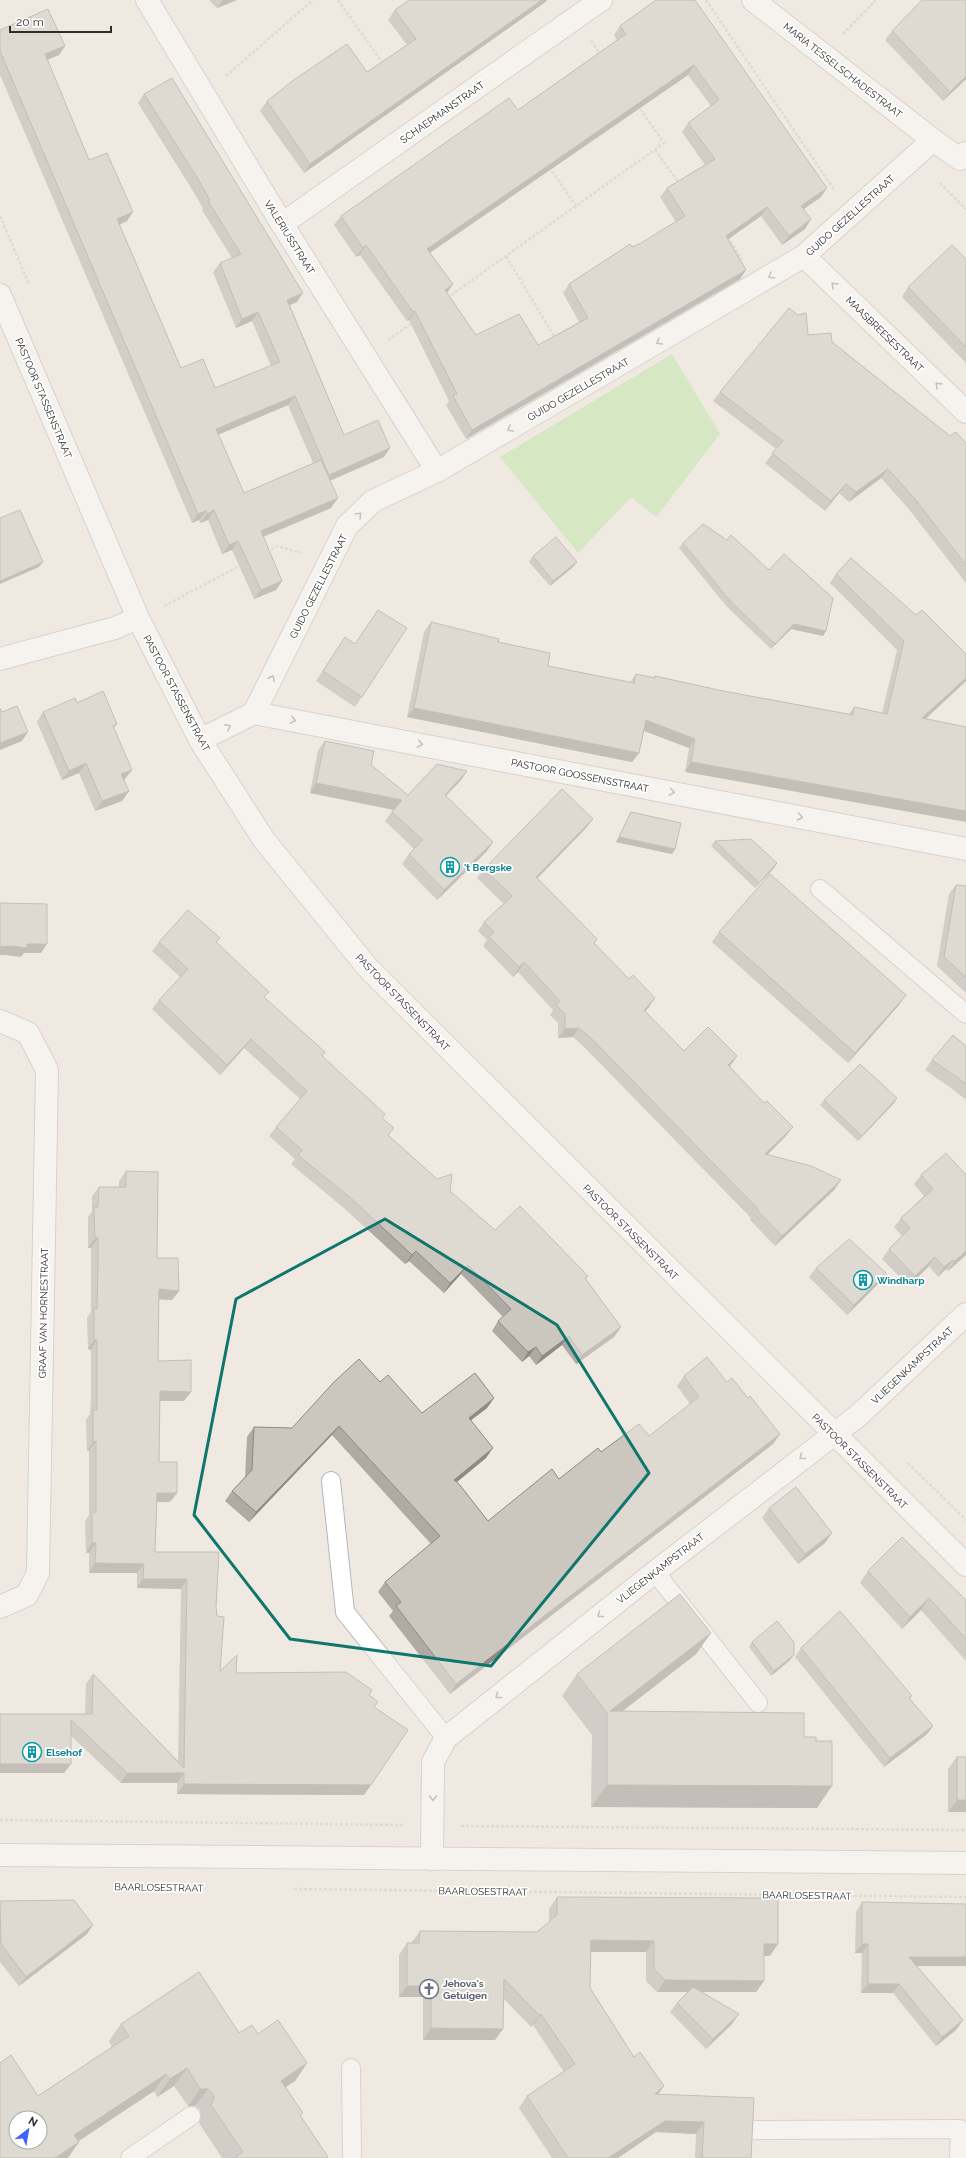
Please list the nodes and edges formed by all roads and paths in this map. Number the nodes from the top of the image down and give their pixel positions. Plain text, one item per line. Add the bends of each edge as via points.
1 (147, 0) edge
2 (313, 0) edge
3 (338, 0) edge
4 (601, 0) edge
5 (706, 0) edge
6 (753, 0) edge
7 (876, 0) edge
8 (575, 18) junction
9 (823, 55) junction
10 (602, 56) edge
11 (389, 72) edge
12 (204, 95) junction
13 (633, 99) edge
14 (933, 140) junction
15 (655, 150) junction
16 (966, 153) edge
17 (546, 161) edge
18 (683, 188) edge
19 (576, 206) junction
20 (850, 215) junction
21 (282, 224) junction
22 (724, 233) edge
23 (506, 256) junction
24 (804, 256) junction
25 (757, 284) junction
26 (0, 295) edge
27 (442, 302) edge
28 (416, 320) edge
29 (560, 344) edge
30 (365, 356) junction
31 (966, 412) edge
32 (437, 471) junction
33 (263, 554) edge
34 (330, 561) junction
35 (242, 565) edge
36 (166, 605) dead end
37 (138, 618) junction
38 (0, 659) edge
39 (254, 713) junction
40 (200, 740) junction
41 (966, 849) edge
42 (820, 889) dead end
43 (966, 1014) edge
44 (0, 1021) edge
45 (966, 1314) edge
46 (833, 1434) junction
47 (904, 1459) dead end
48 (330, 1481) dead end
49 (966, 1520) edge
50 (966, 1565) edge
51 (655, 1572) junction
52 (0, 1607) edge
53 (758, 1703) dead end
54 (446, 1738) junction
55 (0, 1820) edge
56 (433, 1825) junction
57 (966, 1830) edge
58 (0, 1855) edge
59 (432, 1859) junction
60 (966, 1863) edge
61 (288, 1889) dead end
62 (966, 1897) edge
63 (350, 2068) dead end
64 (191, 2116) dead end
65 (963, 2127) edge
66 (756, 2130) dead end
67 (130, 2158) edge
68 (352, 2158) edge
69 (959, 2158) edge

1 - 12 street, VALERIUSSTRAAT
2 - 12 path
3 - 11 path
4 - 8 street, SCHAEPMANSTRAAT
5 - 20 path
6 - 9 street, MARIA TESSELSCHADESTRAAT
7 - 9 path
8 - 10 path
8 - 21 street, SCHAEPMANSTRAAT
9 - 14 street, MARIA TESSELSCHADESTRAAT
12 - 21 street, VALERIUSSTRAAT
13 - 15 path via 664,143
14 - 16 street via 960,159
14 - 20 street, GUIDO GEZELLESTRAAT
15 - 18 path
15 - 19 path
17 - 19 path
19 - 23 path
20 - 24 street, GUIDO GEZELLESTRAAT
21 - 30 street, VALERIUSSTRAAT
22 - 25 path via 729,237
23 - 27 path
23 - 29 path
24 -> 25 street, GUIDO GEZELLESTRAAT
31 -> 24 street, MAASBREESESTRAAT
25 -> 32 street, GUIDO GEZELLESTRAAT
26 - 37 street, PASTOOR STASSENSTRAAT
28 - 30 path
30 - 32 street, VALERIUSSTRAAT
34 -> 32 street, GUIDO GEZELLESTRAAT via 347,526 374,501
33 - 34 path via 277,546
39 -> 34 street, GUIDO GEZELLESTRAAT
35 - 36 path
37 - 38 street via 115,628
37 - 40 street, PASTOOR STASSENSTRAAT
40 -> 39 street
39 -> 41 street, PASTOOR GOOSSENSSTRAAT
40 - 46 street, PASTOOR STASSENSTRAAT via 264,840 368,968
42 - 43 lane
44 - 52 street, GRAAF VAN HORNESTRAAT via 28,1032 47,1070 38,1573 27,1595
45 - 46 street, VLIEGENKAMPSTRAAT via 859,1415
46 - 50 street, PASTOOR STASSENSTRAAT
46 -> 51 street, VLIEGENKAMPSTRAAT
47 - 49 path
48 - 54 lane via 345,1612
51 - 53 lane
51 -> 54 street, VLIEGENKAMPSTRAAT
54 -> 56 street, VLIEGENKAMPSTRAAT via 433,1762
55 - 56 path
56 - 57 path
56 - 59 street, VLIEGENKAMPSTRAAT
58 - 59 street
59 - 60 street
61 - 62 path, BAARLOSESTRAAT
63 - 68 lane
64 - 67 lane
65 - 66 lane
65 - 69 lane

